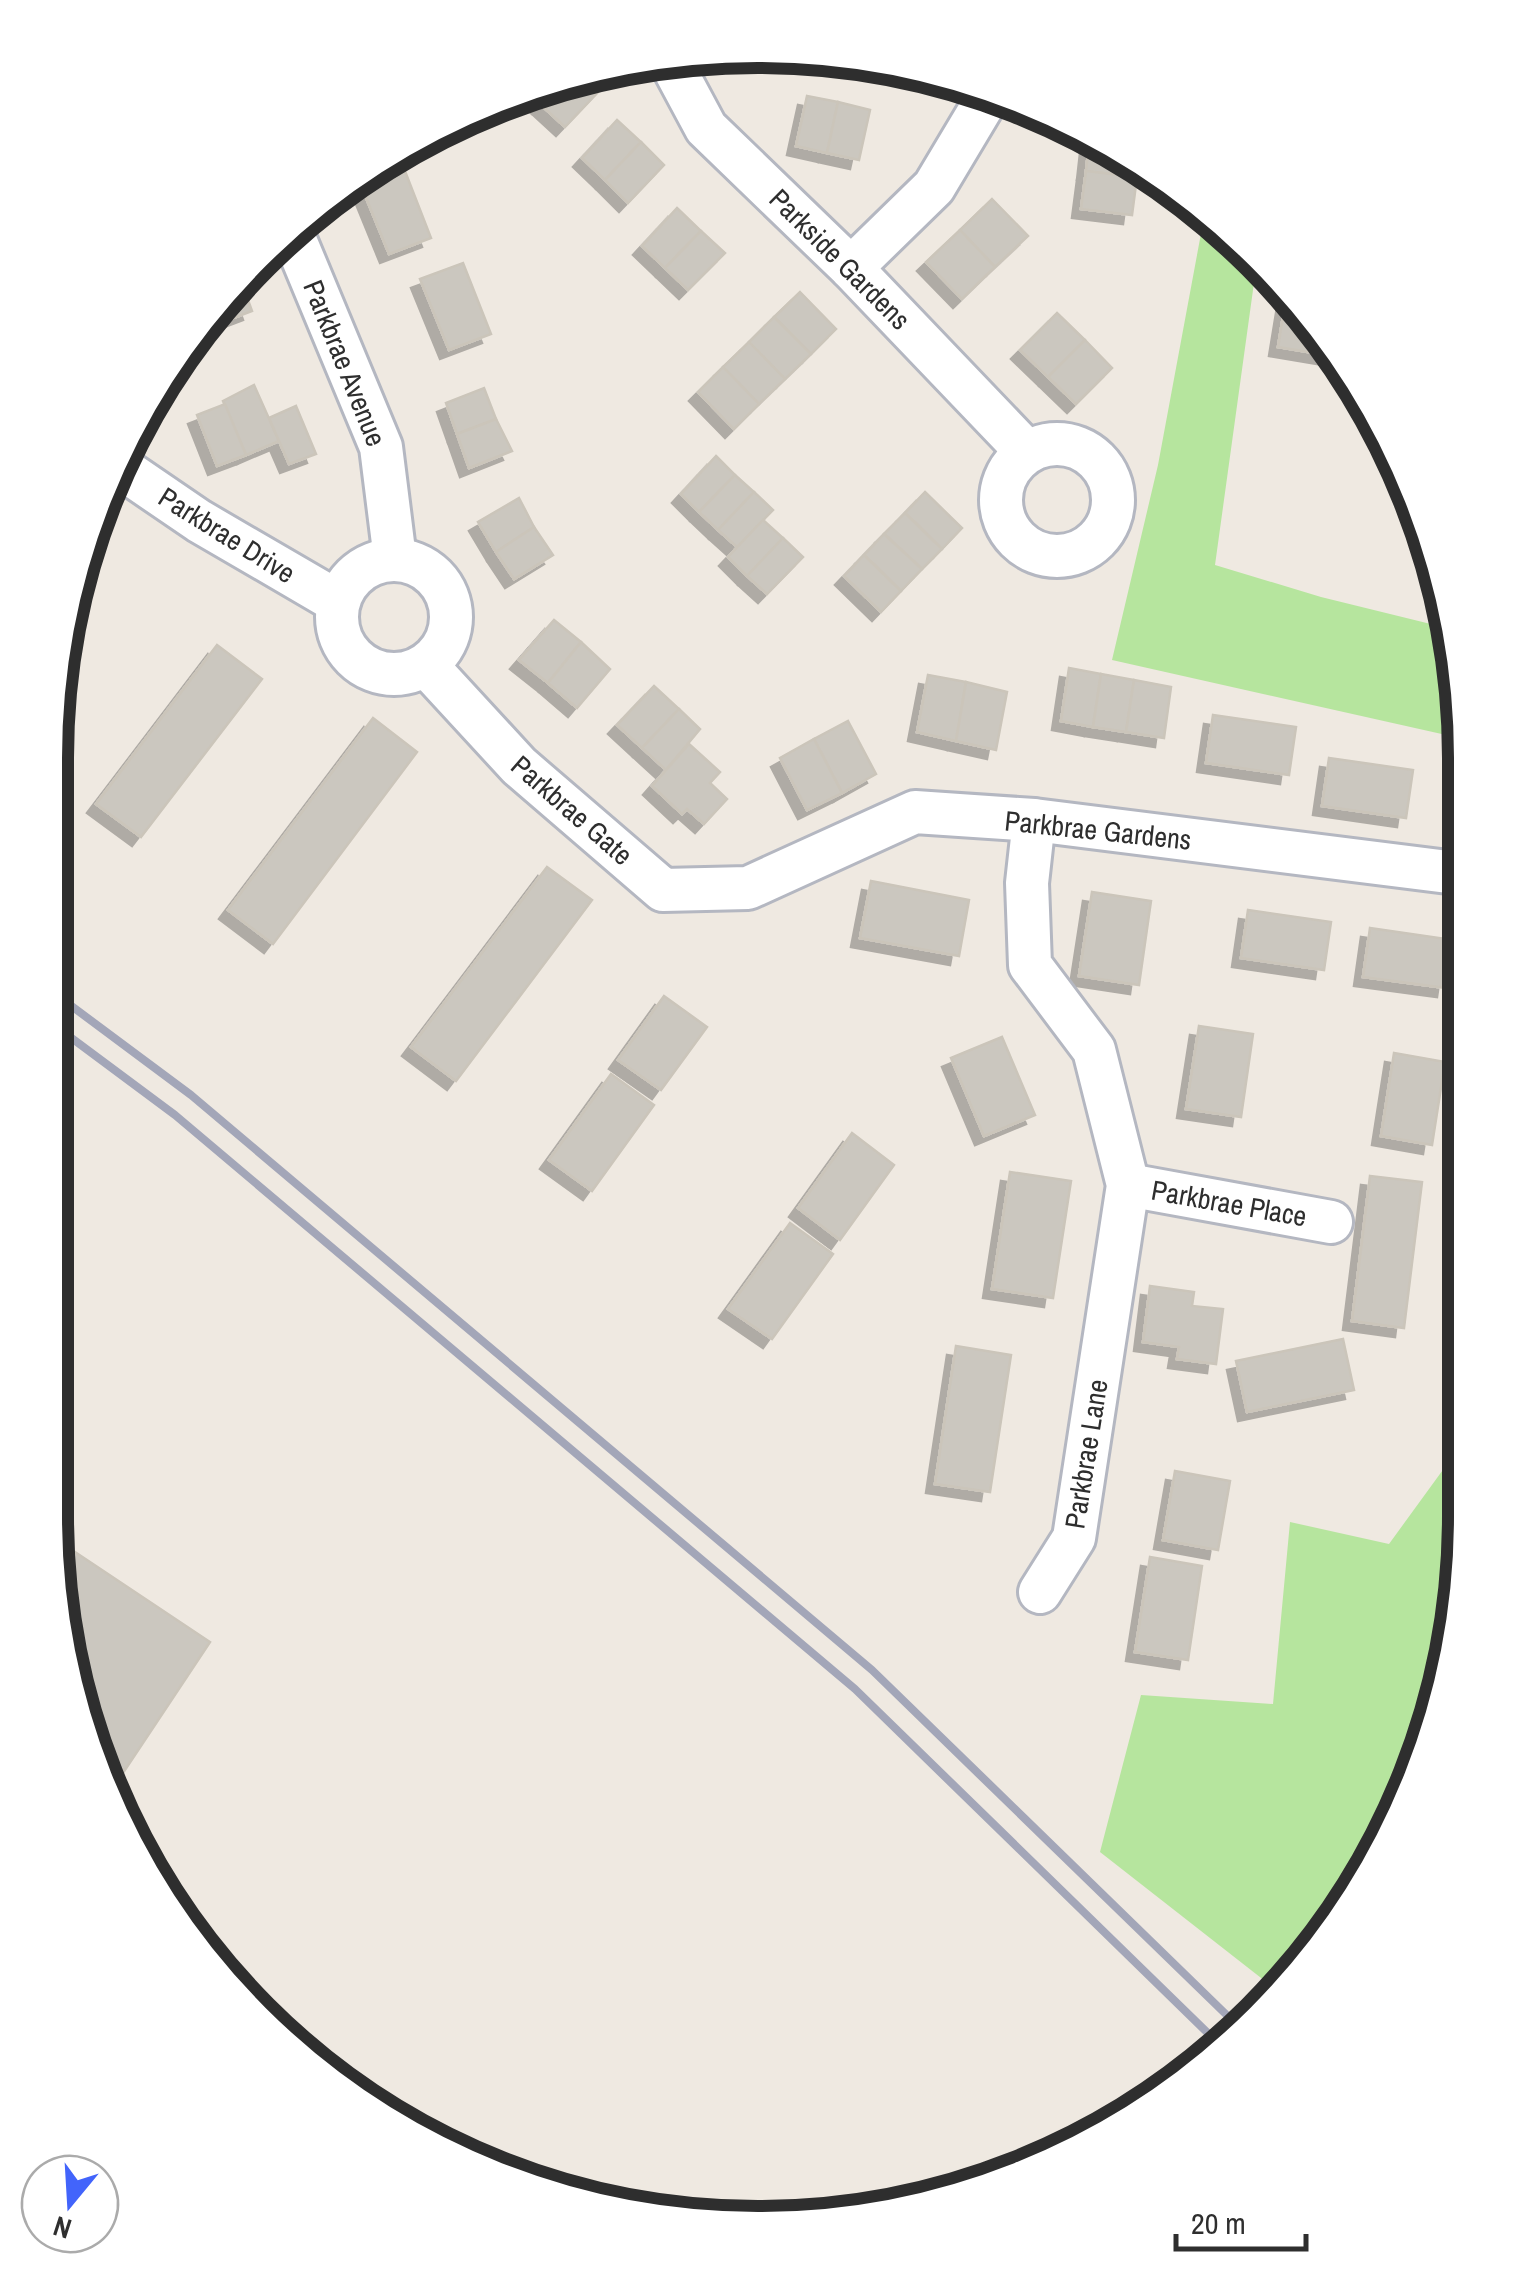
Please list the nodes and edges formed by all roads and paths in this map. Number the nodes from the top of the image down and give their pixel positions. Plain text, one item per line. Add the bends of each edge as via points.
1 (676, 72) edge
2 (986, 106) edge
3 (297, 245) edge
4 (851, 268) junction
5 (1024, 450) dead end
6 (129, 474) edge
7 (396, 559) junction
8 (338, 602) junction
9 (426, 666) junction
10 (1034, 820) junction
11 (1448, 872) edge
12 (748, 888) joint
13 (1128, 1186) junction
14 (1330, 1222) dead end
15 (1108, 1308) joint
16 (1040, 1592) dead end

1 - 4 street, Parkside Gardens via 706,128
2 - 4 street via 934,188
3 - 7 street, Parkbrae Avenue via 381,448
4 - 5 street, Parkside Gardens
6 - 8 street, Parkbrae Drive
7 - 8 street via 360,571
7 - 9 street via 430,571 450,601 449,637
8 - 9 street via 342,641 369,670 388,675
9 - 12 street, Parkbrae Gate via 518,766 663,890
10 - 11 street, Parkbrae Gardens
10 - 12 street, Parkbrae Gardens via 915,812
10 - 13 street, Parkbrae Place via 1027,884 1030,966 1094,1050
13 - 14 street, Parkbrae Place
13 - 15 street, Parkbrae Place
15 - 16 street, Parkbrae Lane via 1074,1538

